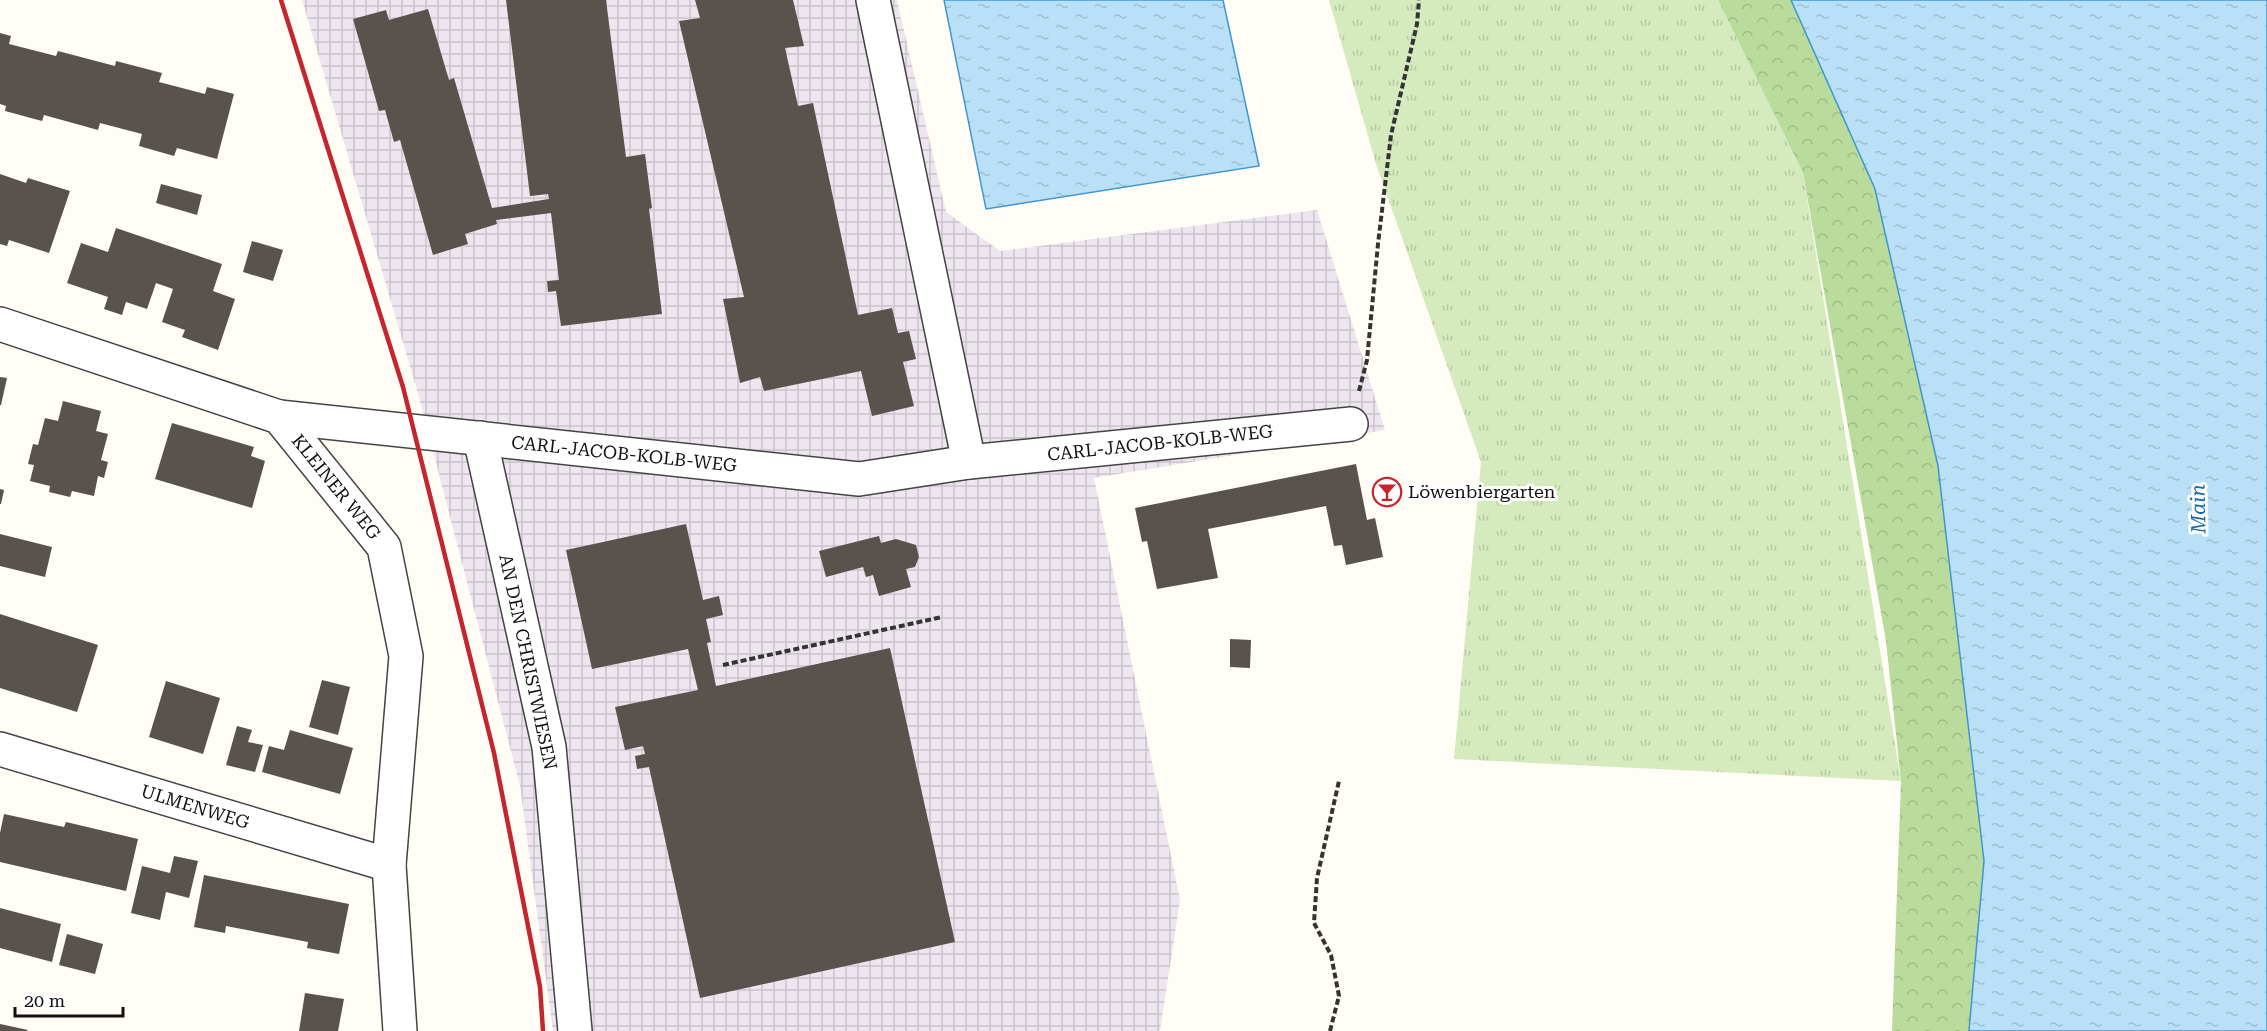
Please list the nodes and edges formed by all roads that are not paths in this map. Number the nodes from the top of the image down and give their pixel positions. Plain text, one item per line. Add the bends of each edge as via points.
1 (873, 0) edge
2 (0, 324) edge
3 (279, 417) junction
4 (1351, 424) road end
5 (480, 438) junction
6 (969, 462) junction
7 (0, 749) edge
8 (389, 865) junction
9 (400, 1031) edge
10 (574, 1031) edge

1 - 6 street
2 - 3 street, KLEINER WEG
3 - 5 street, CARL-JACOB-KOLB-WEG
3 - 8 street, KLEINER WEG via 384,547 406,656
4 - 6 street, CARL-JACOB-KOLB-WEG
5 - 6 street, CARL-JACOB-KOLB-WEG via 859,479
5 - 10 street, AN DEN CHRISTWIESEN via 549,747
7 - 8 street, ULMENWEG
8 - 9 street, KLEINER WEG

